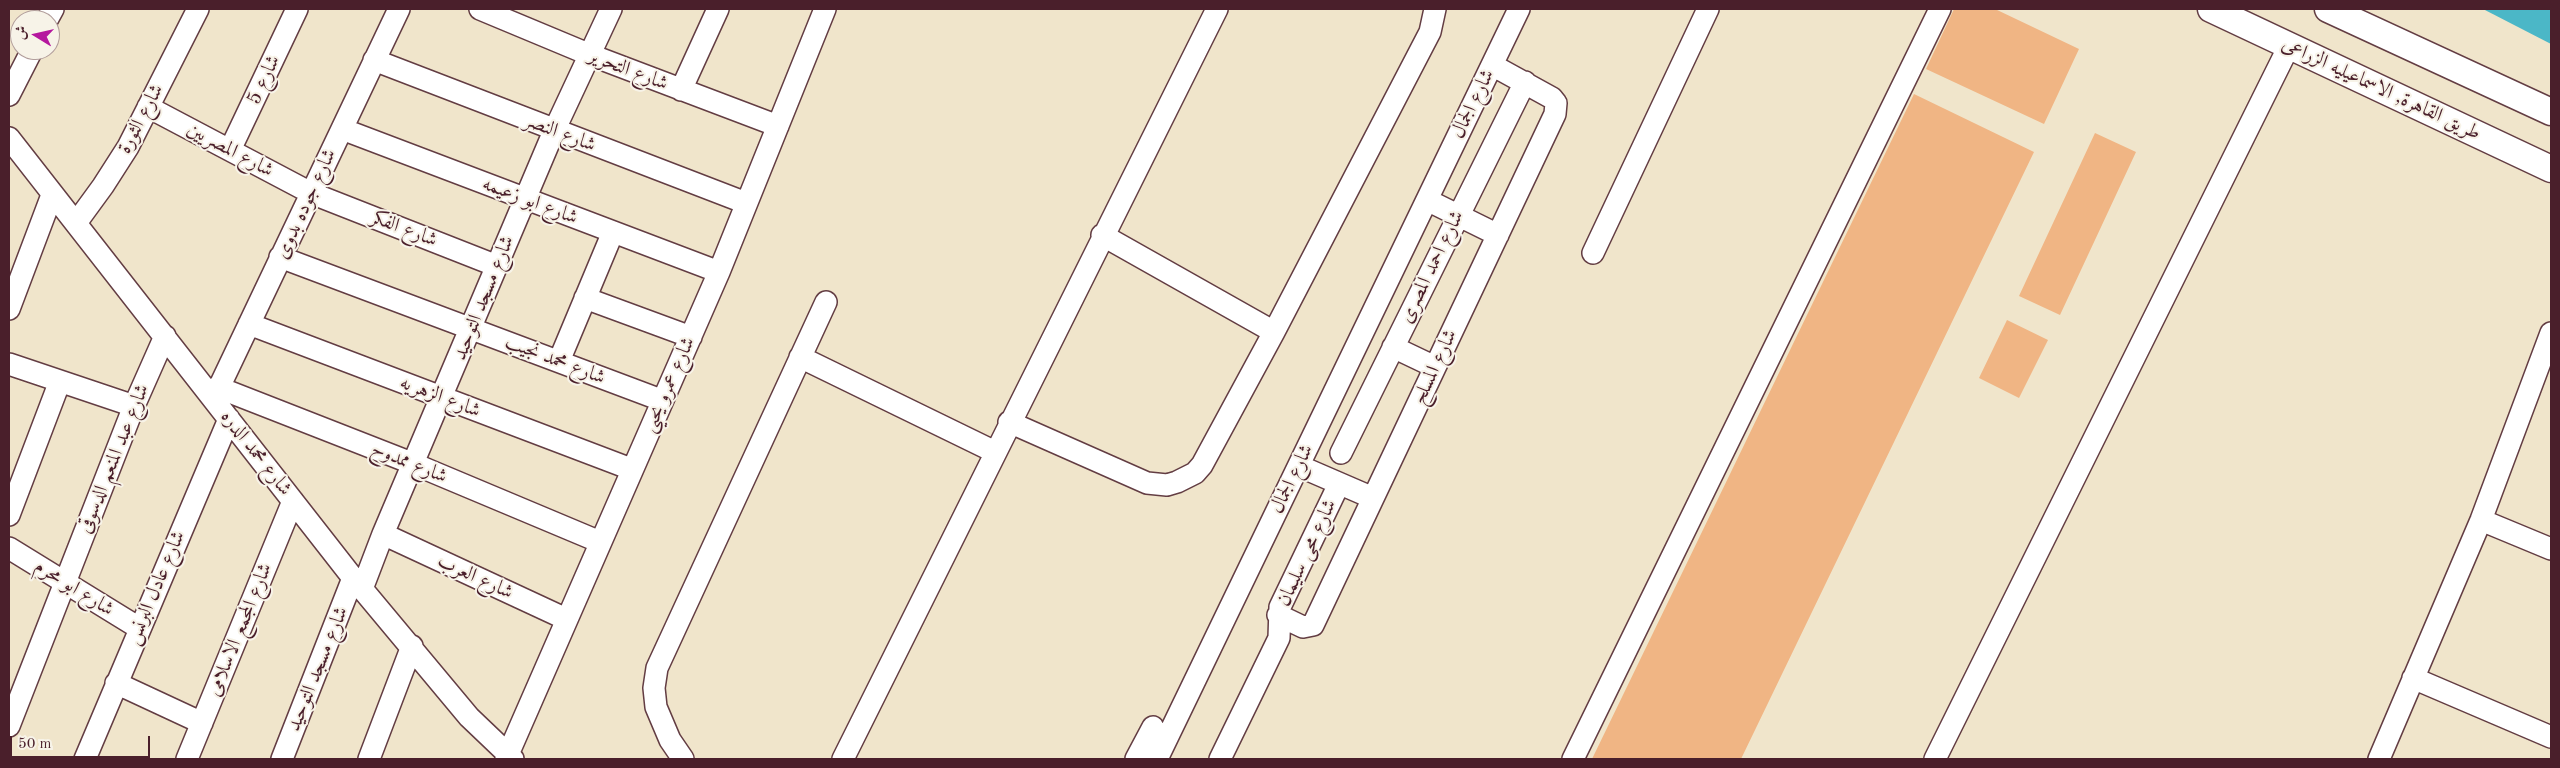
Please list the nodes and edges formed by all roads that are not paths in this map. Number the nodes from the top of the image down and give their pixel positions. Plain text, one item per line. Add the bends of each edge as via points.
1 (198, 9) edge
2 (297, 9) edge
3 (399, 9) edge
4 (480, 9) edge
5 (611, 9) edge
6 (718, 9) edge
7 (825, 9) edge
8 (1217, 9) edge
9 (1435, 9) edge
10 (1519, 9) edge
11 (1708, 9) edge
12 (1940, 9) edge
13 (2210, 9) edge
14 (2328, 9) edge
15 (2290, 46) junction
16 (588, 54) junction
17 (27, 60) edge
18 (374, 60) junction
19 (1492, 65) junction
20 (1525, 82) junction
21 (681, 90) junction
22 (9, 95) edge
23 (148, 107) junction
24 (2551, 112) edge
25 (778, 126) junction
26 (342, 129) junction
27 (554, 131) junction
28 (9, 138) edge
29 (230, 150) junction
30 (2551, 169) edge
31 (311, 193) junction
32 (52, 195) junction
33 (525, 200) junction
34 (1427, 200) junction
35 (746, 203) junction
36 (1458, 214) junction
37 (76, 223) junction
38 (613, 232) junction
39 (1102, 235) junction
40 (1498, 235) junction
41 (1594, 253) dead end
42 (280, 257) junction
43 (1396, 264) junction
44 (497, 266) junction
45 (719, 272) junction
46 (1426, 280) junction
47 (585, 298) junction
48 (826, 302) dead end
49 (9, 309) edge
50 (248, 324) junction
51 (472, 329) junction
52 (1274, 332) junction
53 (2551, 333) edge
54 (164, 336) junction
55 (691, 337) junction
56 (1393, 347) junction
57 (800, 358) junction
58 (559, 362) junction
59 (9, 364) edge
60 (1435, 367) junction
61 (60, 381) junction
62 (215, 393) junction
63 (442, 398) junction
64 (661, 400) junction
65 (134, 406) junction
66 (229, 418) junction
67 (1009, 422) junction
68 (995, 452) junction
69 (1341, 453) dead end
70 (414, 464) junction
71 (1299, 466) junction
72 (631, 469) junction
73 (1339, 484) junction
74 (1373, 498) junction
75 (293, 501) junction
76 (9, 515) edge
77 (2481, 520) junction
78 (383, 534) junction
79 (600, 542) junction
80 (9, 548) edge
81 (2551, 549) edge
82 (64, 582) junction
83 (358, 584) junction
84 (1278, 616) junction
85 (566, 619) junction
86 (139, 628) junction
87 (412, 646) junction
88 (2414, 678) junction
89 (116, 683) junction
90 (202, 723) junction
91 (9, 726) edge
92 (1153, 727) dead end
93 (2551, 737) edge
94 (509, 758) edge
95 (85, 759) edge
96 (187, 759) edge
97 (282, 759) edge
98 (369, 759) edge
99 (683, 759) edge
100 (843, 759) edge
101 (1136, 759) edge
102 (1157, 759) edge
103 (1220, 759) edge
104 (1573, 759) edge
105 (1935, 759) edge
106 (2379, 759) edge

1 - 23 street, شارع الثورة
2 - 29 street, شارع 5
3 - 18 street, شارع جوده بدوى
4 - 16 street, شارع التحرير
5 - 16 street, شارع مسجد التوحيد
6 - 21 street
7 - 25 street, شارع عمرو يحيى
8 - 39 street
9 - 52 street via 1430,32
10 - 19 street, شارع الجمال
11 - 41 street
12 - 104 street
13 - 15 main road, طريق القاهرة, الاسماعيليه الزراعى
14 - 24 main road
15 - 30 main road, طريق القاهرة, الاسماعيليه الزراعى
15 - 105 street
16 - 21 street, شارع التحرير
16 - 27 street, شارع مسجد التوحيد
17 - 22 street
18 - 26 street, شارع جوده بدوى
18 - 27 street, شارع النصر
19 - 20 street, شارع المسلح
19 - 34 street, شارع الجمال
20 - 36 street, شارع احمد المصرى
20 - 40 street, شارع المسلح via 1552,98 1557,109
21 - 25 street, شارع التحرير
23 - 29 street, شارع المصريين
23 - 37 street, شارع الثورة via 128,147
25 - 35 street, شارع عمرو يحيى
26 - 31 street, شارع جوده بدوى
26 - 33 street, شارع ابو زعيمه
27 - 33 street, شارع مسجد التوحيد
27 - 35 street, شارع النصر
28 - 32 street, شارع محمد الدره
29 - 31 street, شارع المصريين
31 - 42 street, شارع جوده بدوى
31 - 44 street, شارع الفكر
32 - 37 street, شارع محمد الدره
32 - 49 street
33 - 38 street, شارع ابو زعيمه
33 - 44 street, شارع مسجد التوحيد
34 - 36 street
34 - 43 street, شارع الجمال
35 - 45 street, شارع عمرو يحيى
36 - 40 street
36 - 46 street, شارع احمد المصرى
37 - 54 street, شارع محمد الدره
38 - 45 street, شارع ابو زعيمه
38 - 47 street
39 - 52 street
39 - 67 street
40 - 60 street, شارع المسلح
42 - 50 street, شارع جوده بدوى
42 - 51 street, شارع محمد نجيب
43 - 46 street
43 - 71 street, شارع الجمال
44 - 51 street, شارع مسجد التوحيد
45 - 55 street, شارع عمرو يحيى
46 - 56 street, شارع احمد المصرى
47 - 55 street
47 - 58 street
48 - 57 street
50 - 62 street, شارع جوده بدوى
50 - 63 street, شارع الزهريه
51 - 58 street, شارع محمد نجيب
51 - 63 street, شارع مسجد التوحيد
52 - 67 street via 1202,465 1177,482 1147,483
53 - 77 street
54 - 62 street, شارع محمد الدره
54 - 65 street, شارع عبد المنعم الدسوقى
55 - 64 street, شارع عمرو يحيى
56 - 60 street
56 - 69 street, شارع احمد المصرى
57 - 68 street
57 - 99 street via 657,668 656,707 670,740
58 - 64 street, شارع محمد نجيب
59 - 61 street
60 - 74 street, شارع المسلح
61 - 65 street
61 - 76 street
62 - 66 street, شارع محمد الدره
62 - 70 street, شارع ممدوح
63 - 70 street, شارع مسجد التوحيد
63 - 72 street, شارع الزهريه
64 - 72 street, شارع عمرو يحيى
65 - 82 street, شارع عبد المنعم الدسوقى
66 - 75 street, شارع محمد الدره
66 - 86 street, شارع عادل البرنس
67 - 68 street
68 - 100 street
70 - 78 street, شارع مسجد التوحيد
70 - 79 street, شارع ممدوح
71 - 73 street
71 - 102 street, شارع الجمال
72 - 79 street, شارع عمرو يحيى
73 - 74 street
73 - 84 street, شارع محى سليمان
74 - 84 street, شارع المسلح via 1313,625 1303,627
75 - 83 street, شارع محمد الدره
75 - 90 street, شارع المجمع الاسلامى
77 - 81 street
77 - 88 street
78 - 83 street, شارع مسجد التوحيد
78 - 85 street, شارع العرب
79 - 85 street, شارع عمرو يحيى
80 - 82 street, شارع ابو محرم
82 - 86 street, شارع ابو محرم
82 - 91 street, شارع عبد المنعم الدسوقى
83 - 87 street, شارع محمد الدره
83 - 97 street, شارع مسجد التوحيد
84 - 103 street, شارع محى سليمان via 1279,638
85 - 94 street, شارع عمرو يحيى
86 - 89 street, شارع عادل البرنس
87 - 94 street, شارع محمد الدره via 469,717
87 - 98 street
88 - 93 street
88 - 106 street
89 - 90 street
89 - 95 street, شارع عادل البرنس
90 - 96 street, شارع المجمع الاسلامى
92 - 101 street

